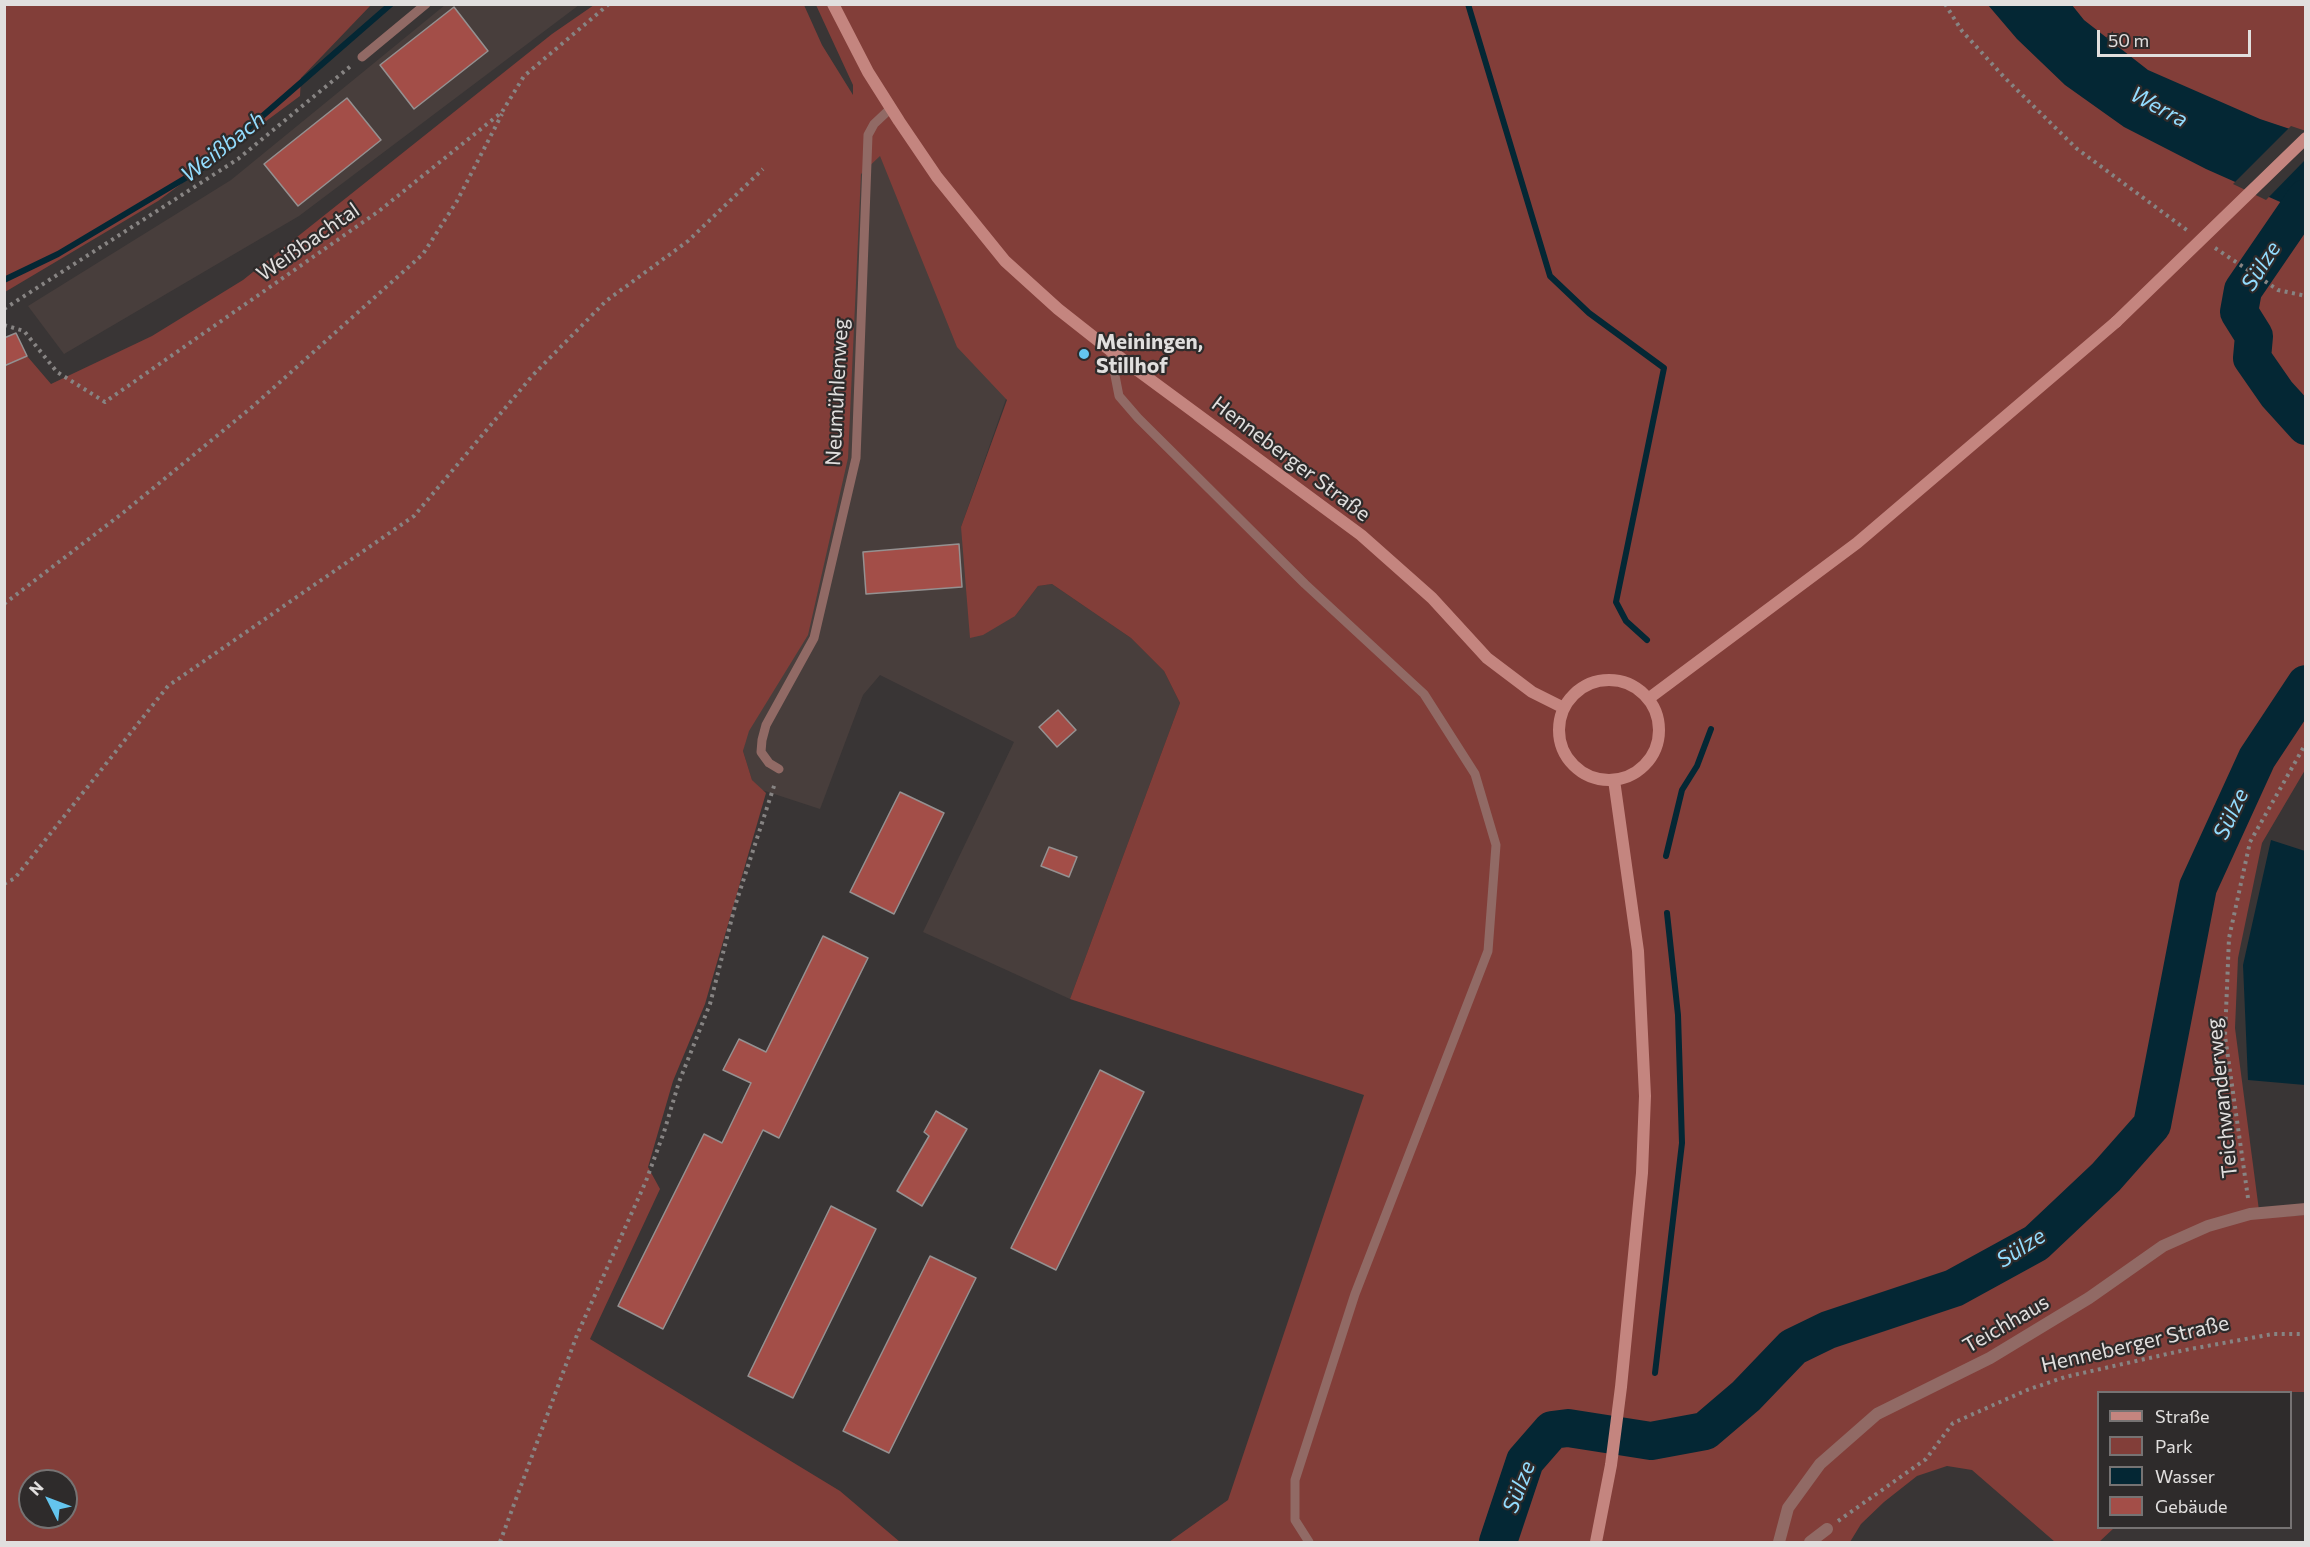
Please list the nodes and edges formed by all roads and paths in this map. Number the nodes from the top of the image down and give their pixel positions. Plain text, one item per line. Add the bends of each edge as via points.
1 (426, 4) edge
2 (609, 4) edge
3 (832, 4) edge
4 (1945, 4) edge
5 (362, 57) joint
6 (891, 108) junction
7 (502, 112) junction
8 (2306, 138) edge
9 (763, 169) dead end
10 (2181, 227) dead end
11 (2218, 250) dead end
12 (2306, 296) edge
13 (4, 309) edge
14 (4, 324) edge
15 (1110, 350) junction
16 (4, 604) edge
17 (1648, 699) junction
18 (1564, 708) junction
19 (2306, 743) edge
20 (779, 769) joint
21 (1614, 780) junction
22 (4, 884) edge
23 (2306, 1209) edge
24 (2250, 1214) junction
25 (2306, 1334) edge
26 (1827, 1529) joint
27 (500, 1542) edge
28 (1309, 1542) edge
29 (1596, 1542) edge
30 (1779, 1542) edge
31 (1810, 1542) edge

1 - 5 lane
2 - 7 path, Weißbachtal via 524,76
3 - 6 main road, Henneberger Straße
4 - 10 path via 1962,31 2076,148
5 - 13 path via 238,159
6 - 15 main road, Henneberger Straße via 937,177 1005,261
6 - 20 lane, Neumühlenweg via 868,135 856,458 814,638 766,725 762,740 761,752 769,764
7 - 14 path, Weißbachtal via 379,211 105,402 57,372 24,331
7 - 16 path via 457,201 423,254 252,407
8 - 17 main road, bridge via 2116,322 1857,543
9 - 22 path via 688,241 606,301 533,375 414,516 168,686 15,878
11 - 12 path via 2266,284 2290,295
15 - 18 main road, Henneberger Straße via 1361,535 1432,598 1487,658 1532,692
15 - 28 lane via 1119,396 1138,418 1305,584 1424,694 1475,774 1496,845 1488,951 1355,1294 1295,1480 1295,1520
17 - 18 main road via 1637,688 1607,680 1583,687
17 - 21 main road via 1659,725 1658,742 1639,771
18 - 21 main road via 1558,732 1570,762 1589,777
19 - 24 path, Teichwanderweg via 2250,842 2229,938 2225,1036
20 - 27 path via 735,906 710,1004 646,1182 577,1335
21 - 29 main road via 1638,951 1645,1096 1642,1173 1621,1387
23 - 24 street, Teichhaus
24 - 30 street, Teichhaus via 2208,1226 2163,1246 2089,1298 1990,1358 1877,1414 1820,1464 1788,1508
25 - 26 path, Henneberger Straße via 2273,1334 2185,1350 2065,1377 2027,1390 1953,1423 1926,1459
26 - 31 street

